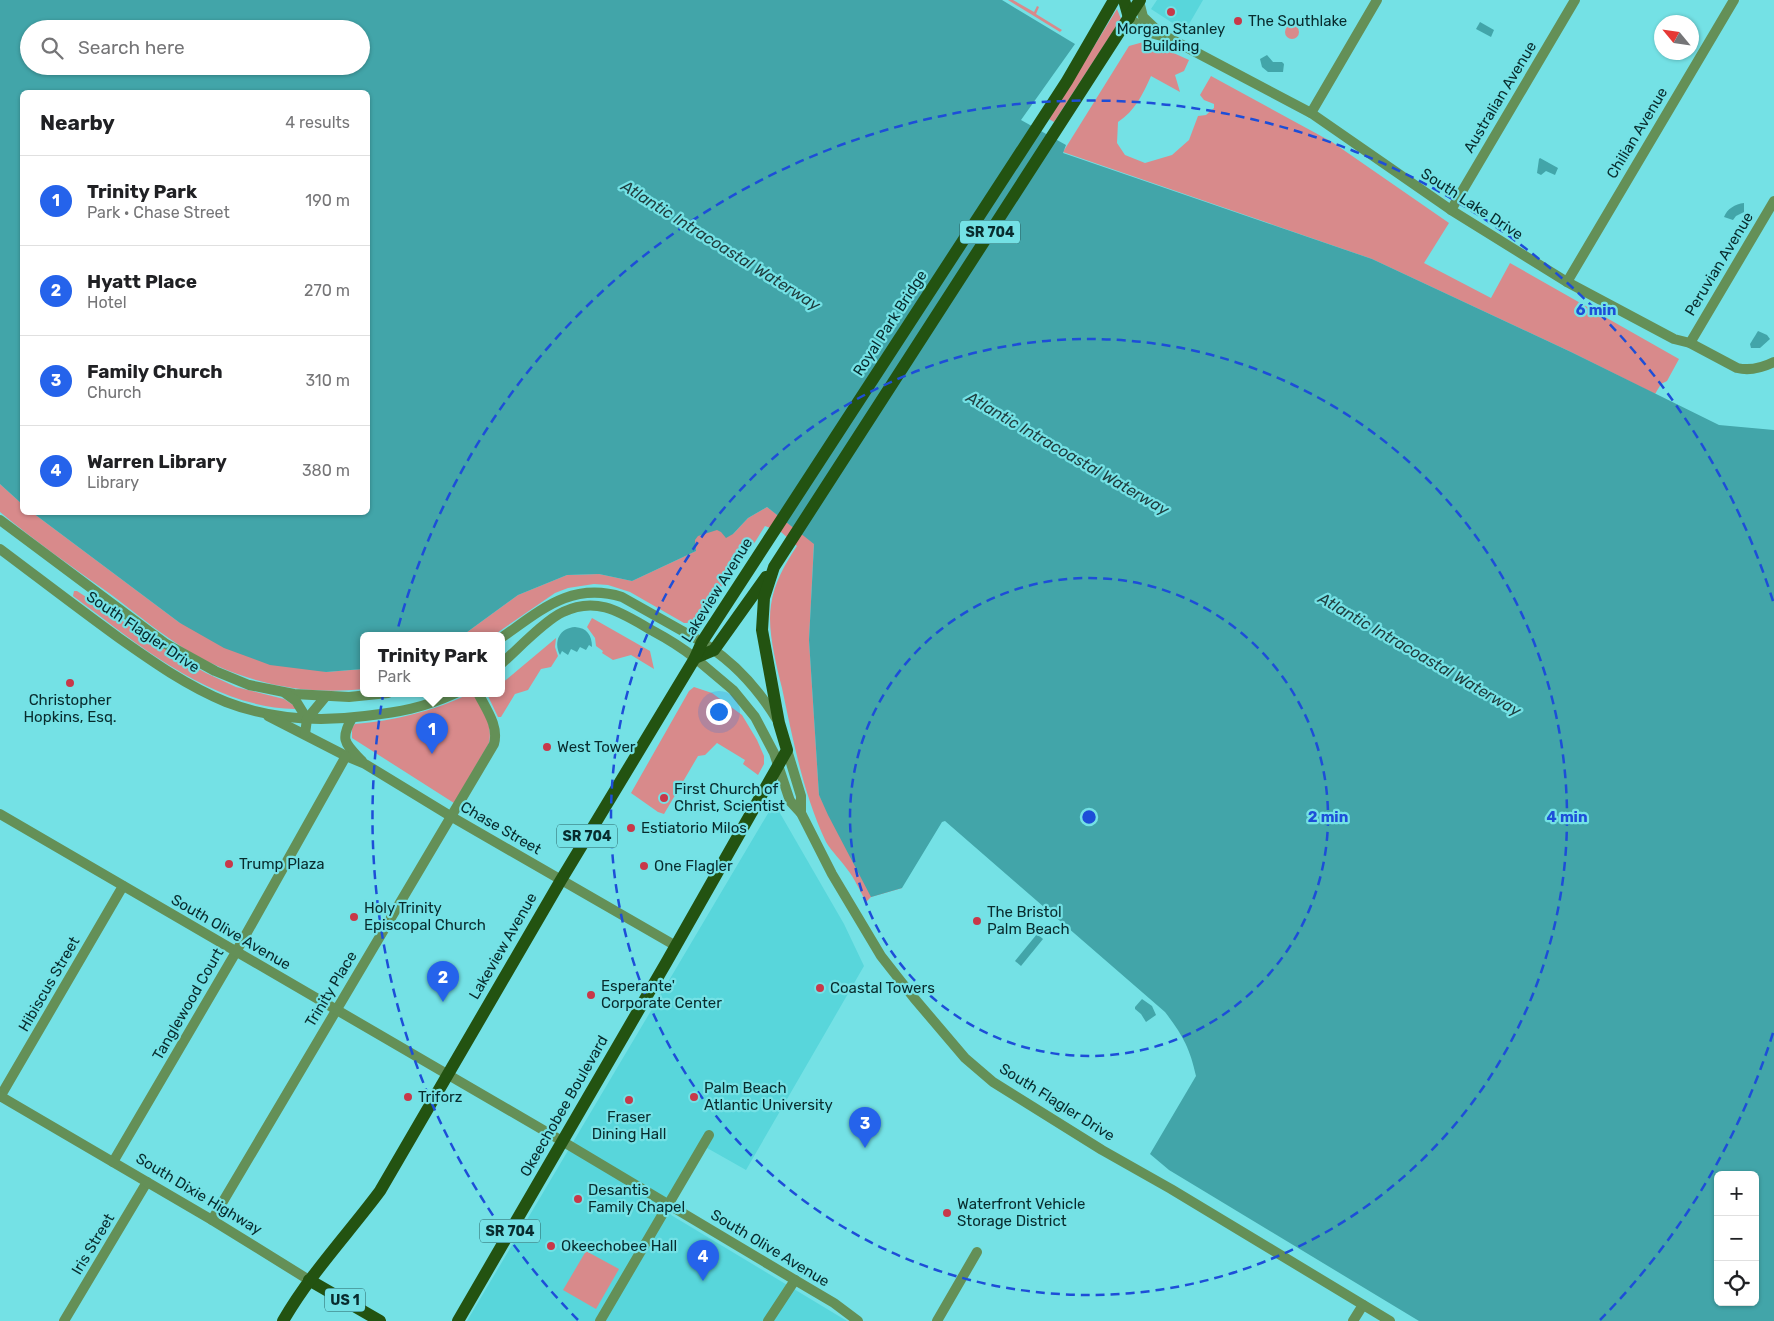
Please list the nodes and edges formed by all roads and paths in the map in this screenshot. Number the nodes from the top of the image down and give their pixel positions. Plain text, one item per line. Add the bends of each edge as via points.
1 (1114, 0) edge
2 (1124, 0) edge
3 (1377, 0) edge
4 (1575, 0) edge
5 (1734, 0) edge
6 (1140, 1) edge
7 (1129, 18) junction
8 (1162, 35) junction
9 (1311, 114) junction
10 (1774, 201) edge
11 (1451, 210) junction
12 (1567, 282) junction
13 (1690, 343) junction
14 (1774, 362) edge
15 (0, 520) edge
16 (768, 540) joint
17 (0, 550) edge
18 (774, 567) junction
19 (505, 635) edge
20 (702, 642) junction
21 (714, 650) junction
22 (695, 658) junction
23 (505, 661) edge
24 (285, 693) junction
25 (326, 696) junction
26 (360, 696) edge
27 (446, 697) edge
28 (480, 697) edge
29 (263, 713) junction
30 (307, 718) junction
31 (352, 718) junction
32 (779, 723) junction
33 (305, 734) junction
34 (787, 750) junction
35 (346, 756) junction
36 (365, 764) junction
37 (778, 766) junction
38 (801, 813) junction
39 (0, 814) edge
40 (452, 817) junction
41 (561, 880) junction
42 (123, 886) junction
43 (676, 946) junction
44 (236, 952) junction
45 (336, 1010) junction
46 (448, 1075) junction
47 (0, 1097) edge
48 (709, 1135) dead end
49 (562, 1141) junction
50 (113, 1162) junction
51 (147, 1182) junction
52 (668, 1205) junction
53 (212, 1220) junction
54 (977, 1252) dead end
55 (309, 1280) junction
56 (795, 1280) junction
57 (1363, 1304) junction
58 (64, 1321) edge
59 (283, 1321) edge
60 (380, 1321) edge
61 (458, 1321) edge
62 (600, 1321) edge
63 (768, 1321) edge
64 (858, 1321) edge
65 (937, 1321) edge
66 (1354, 1321) edge
67 (1390, 1321) edge

1 - 16 main road, Royal Park Bridge / SR 704 via 1039,124
2 - 7 main road
3 - 9 street
4 - 11 street, Australian Avenue
5 - 12 street, Chilian Avenue
6 - 7 main road, SR 704
6 - 8 street, South Lake Drive via 1143,17
7 - 8 street, South Lake Drive via 1152,35
7 - 18 main road, SR 704
8 - 9 street, South Lake Drive
9 - 11 street, South Lake Drive
10 - 13 street, Peruvian Avenue
11 - 12 street, South Lake Drive
12 - 13 street, South Lake Drive via 1674,338
13 - 14 street, South Lake Drive via 1745,370
15 - 24 street, South Flagler Drive via 166,644 241,682
16 - 20 main road, Lakeview Avenue / SR 704
17 - 29 street, South Flagler Drive via 178,678 228,702
18 - 21 main road, Lakeview Avenue
18 - 32 main road, SR 704 via 764,598 762,630
19 - 20 street, South Flagler Drive via 559,600 590,592 622,597
20 - 21 street, South Flagler Drive
20 - 22 main road, Lakeview Avenue / SR 704
21 - 22 main road, Lakeview Avenue
21 - 32 street, South Flagler Drive via 756,688
22 - 23 street, South Flagler Drive via 678,644 619,611 592,606 561,612
22 - 37 street, South Flagler Drive via 723,680 749,709 769,741
22 - 41 main road, Lakeview Avenue / SR 704
24 - 25 street, South Flagler Drive
24 - 30 street via 296,701
25 - 26 street, South Flagler Drive
25 - 30 street
27 - 31 street, South Flagler Drive via 419,708
28 - 40 street, Trinity Place via 493,722 496,737
29 - 30 street, South Flagler Drive
29 - 33 street, Chase Street
30 - 31 street, South Flagler Drive
30 - 33 street
31 - 36 street, Chase Street via 345,730 346,744
32 - 34 main road, South Flagler Drive / SR 704
33 - 35 street, Chase Street
34 - 37 main road, Okeechobee Boulevard / SR 704
34 - 38 street, South Flagler Drive via 801,796
35 - 36 street, Chase Street
35 - 44 street, Tanglewood Court
36 - 40 street, Chase Street
37 - 38 street, South Flagler Drive via 790,801
37 - 43 main road, Okeechobee Boulevard / SR 704
38 - 57 street, South Flagler Drive via 832,874 881,956 965,1058 984,1075 1102,1150
39 - 42 street, South Olive Avenue
40 - 41 street, Chase Street
40 - 45 street, Trinity Place
41 - 43 street, Chase Street
41 - 46 main road, Lakeview Avenue / SR 704
42 - 44 street, South Olive Avenue
42 - 47 street, Hibiscus Street
43 - 49 main road, Okeechobee Boulevard / SR 704
44 - 45 street, South Olive Avenue
44 - 50 street, Tanglewood Court
45 - 46 street, South Olive Avenue
45 - 53 street, Trinity Place
46 - 49 street, South Olive Avenue
46 - 55 main road, Lakeview Avenue / SR 704 via 380,1191
47 - 50 street, South Dixie Highway
48 - 52 street
49 - 52 street, South Olive Avenue
49 - 61 main road, Okeechobee Boulevard / SR 704
50 - 51 street, South Dixie Highway
51 - 53 street, South Dixie Highway
51 - 58 street, Iris Street
52 - 56 street, South Olive Avenue
52 - 62 street
53 - 55 street, South Dixie Highway
54 - 65 street
55 - 59 main road, Lakeview Avenue / US 1
55 - 60 main road, South Dixie Highway / US 1
56 - 63 street
56 - 64 street, South Olive Avenue
57 - 66 street
57 - 67 street, South Flagler Drive

